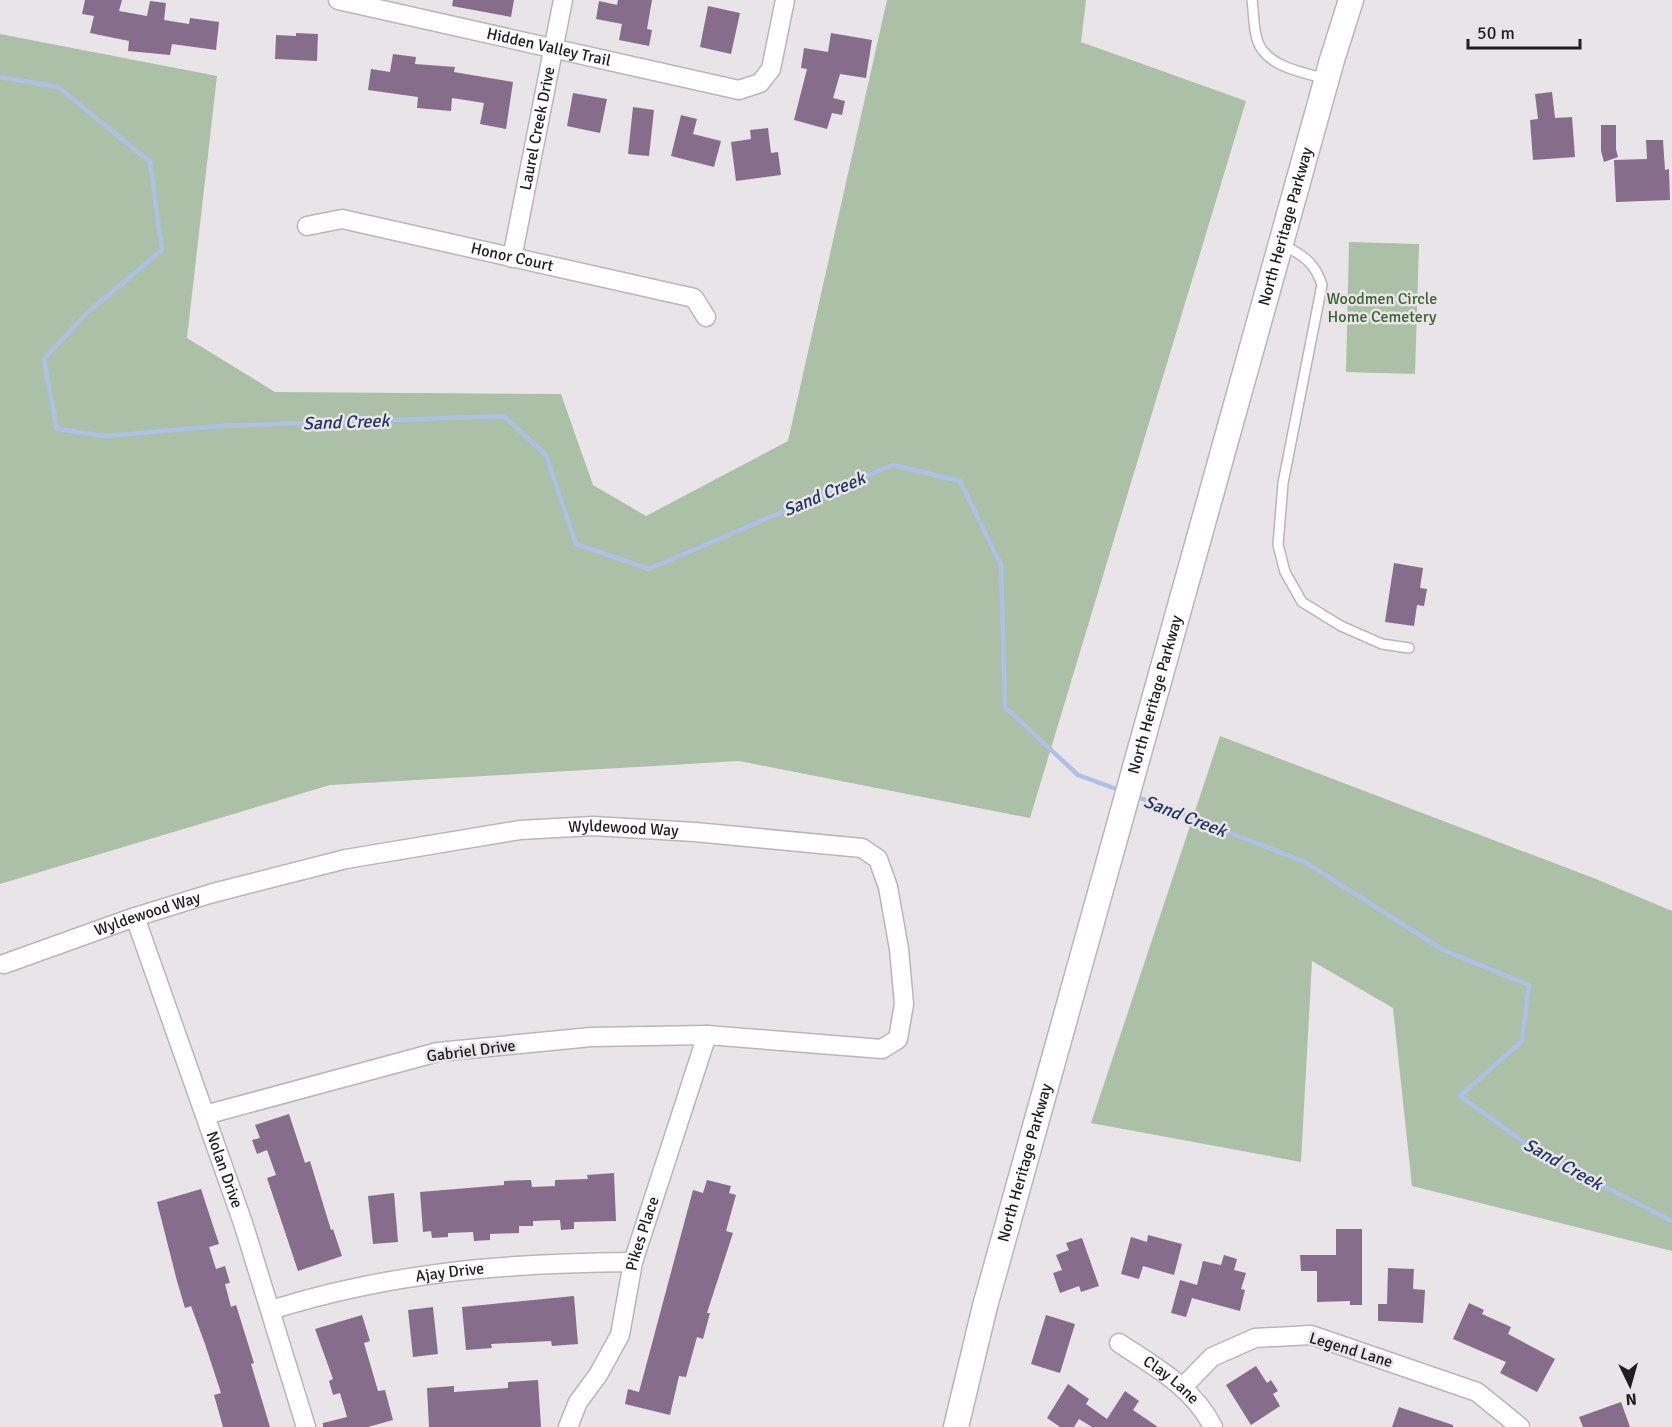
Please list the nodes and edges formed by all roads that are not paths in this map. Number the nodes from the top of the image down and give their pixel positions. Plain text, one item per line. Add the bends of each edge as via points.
1 (338, 0) edge
2 (563, 0) edge
3 (785, 0) edge
4 (1252, 0) edge
5 (1351, 0) edge
6 (553, 48) junction
7 (1327, 79) junction
8 (307, 226) dead end
9 (1281, 243) junction
10 (512, 258) junction
11 (706, 317) dead end
12 (1409, 648) dead end
13 (135, 917) junction
14 (4, 964) dead end
15 (707, 1035) junction
16 (205, 1115) junction
17 (633, 1262) junction
18 (271, 1310) junction
19 (1119, 1343) dead end
20 (1182, 1388) junction
21 (306, 1427) edge
22 (568, 1427) edge
23 (956, 1427) edge
24 (1213, 1427) edge
25 (1520, 1427) edge

1 - 6 street, Hidden Valley Trail
2 - 6 street, Laurel Creek Drive
3 - 6 street, Hidden Valley Trail via 771,69 760,83 739,90
4 - 7 lane via 1258,43 1265,53 1276,62
5 - 7 main road, North Heritage Parkway
6 - 10 street, Laurel Creek Drive
7 - 9 main road, North Heritage Parkway
8 - 10 street, Honor Court via 342,219
9 - 12 lane via 1317,269 1322,285 1283,483 1278,545 1285,572 1302,602 1341,626 1382,644
9 - 23 main road, North Heritage Parkway via 985,1306
10 - 11 street, Honor Court via 694,298
13 - 14 street, Wyldewood Way
13 - 15 street, Wyldewood Way via 346,859 520,830 593,826 695,832 862,848 878,859 888,887 899,949 904,1004 898,1039 882,1049
13 - 16 street, Nolan Drive
15 - 16 street, Gabriel Drive via 591,1037 438,1052
15 - 17 street, Pikes Place
16 - 18 street, Nolan Drive
17 - 18 street, Ajay Drive via 465,1269 325,1292
17 - 22 street, Pikes Place via 620,1335 578,1402
18 - 21 street, Nolan Drive
19 - 20 street, Clay Lane
20 - 24 street, Clay Lane via 1203,1407
20 - 25 street, Legend Lane via 1212,1357 1255,1338 1311,1335 1477,1392

